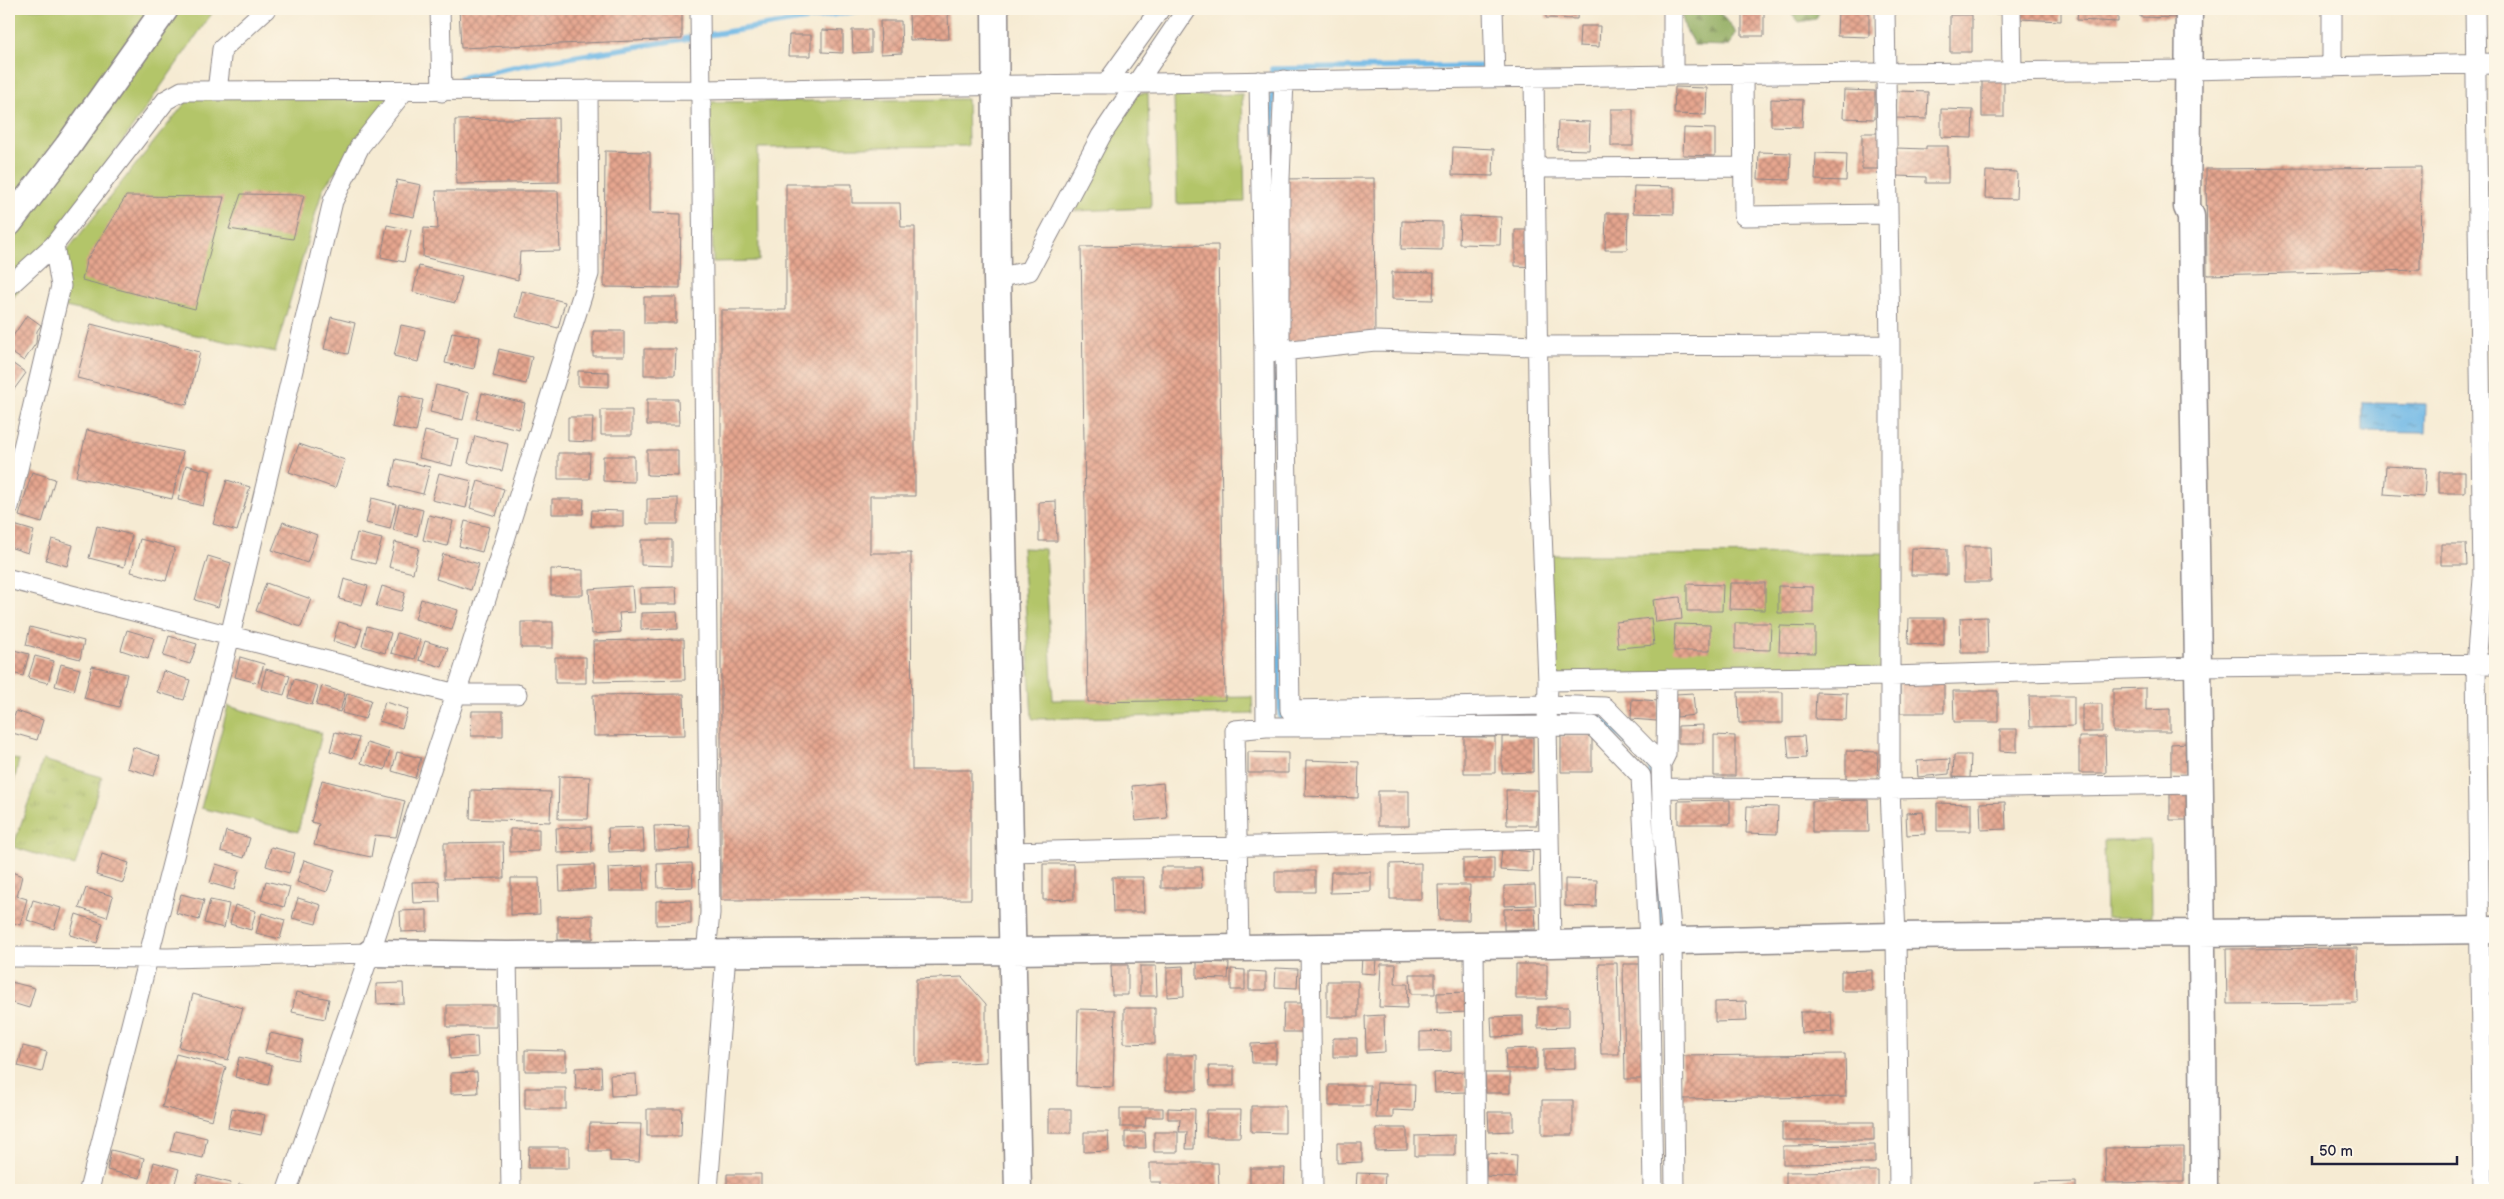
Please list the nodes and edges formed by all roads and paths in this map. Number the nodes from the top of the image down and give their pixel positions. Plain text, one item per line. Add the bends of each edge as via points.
1 (165, 9) edge
2 (266, 9) edge
3 (440, 9) edge
4 (995, 9) edge
5 (1160, 9) edge
6 (1187, 9) edge
7 (1494, 9) edge
8 (1673, 9) edge
9 (1885, 9) edge
10 (2011, 9) edge
11 (2189, 9) edge
12 (2332, 9) edge
13 (2475, 9) edge
14 (700, 14) edge
15 (2476, 63) junction
16 (2495, 63) edge
17 (2332, 66) junction
18 (2190, 70) junction
19 (2012, 71) junction
20 (1887, 72) junction
21 (1744, 74) junction
22 (1674, 75) junction
23 (1495, 77) junction
24 (1534, 77) junction
25 (1284, 80) junction
26 (1259, 81) junction
27 (996, 84) junction
28 (1106, 84) junction
29 (1135, 84) junction
30 (588, 90) junction
31 (701, 90) junction
32 (217, 91) junction
33 (404, 92) junction
34 (442, 92) junction
35 (1744, 167) junction
36 (1537, 168) junction
37 (1888, 214) junction
38 (9, 223) edge
39 (54, 246) junction
40 (997, 278) junction
41 (9, 286) edge
42 (1890, 344) junction
43 (1536, 346) junction
44 (1285, 351) junction
45 (1264, 352) junction
46 (9, 506) edge
47 (9, 579) edge
48 (230, 636) junction
49 (2495, 664) edge
50 (2476, 665) junction
51 (2196, 667) junction
52 (1891, 676) junction
53 (1667, 679) junction
54 (1548, 681) junction
55 (456, 694) junction
56 (517, 694) dead end
57 (1548, 706) junction
58 (1547, 726) junction
59 (1266, 727) junction
60 (1661, 764) junction
61 (2200, 784) junction
62 (1662, 788) junction
63 (1890, 789) junction
64 (1549, 839) junction
65 (1237, 846) junction
66 (1010, 852) junction
67 (2487, 930) edge
68 (2203, 932) junction
69 (1896, 936) junction
70 (1660, 941) junction
71 (1551, 944) junction
72 (1474, 945) junction
73 (1239, 946) junction
74 (1310, 946) junction
75 (1012, 950) junction
76 (370, 953) junction
77 (716, 953) junction
78 (507, 956) junction
79 (9, 957) edge
80 (148, 958) junction
81 (90, 1190) edge
82 (287, 1190) edge
83 (511, 1190) edge
84 (708, 1190) edge
85 (1018, 1190) edge
86 (1313, 1190) edge
87 (1476, 1190) edge
88 (1653, 1190) edge
89 (1675, 1190) edge
90 (1899, 1190) edge
91 (2204, 1190) edge
92 (2483, 1190) edge

1 - 38 street
2 - 32 street via 222,49
3 - 34 street
4 - 27 street
5 - 28 street
6 - 29 street
7 - 23 street
8 - 22 street
9 - 20 street
10 - 19 street
11 - 18 street
12 - 17 street
13 - 15 street
14 - 31 street
15 - 16 street
15 - 17 street
15 - 50 street via 2483,579
17 - 18 street
18 - 19 street
18 - 51 street via 2187,207 2191,216
19 - 20 street
20 - 21 street
20 - 37 street
21 - 22 street
21 - 35 street
22 - 24 street
23 - 24 street
23 - 25 street
24 - 36 street
25 - 26 street
25 - 44 street via 1280,341
26 - 29 street
26 - 45 street
27 - 28 street
27 - 31 street
27 - 40 street
28 - 29 street
29 - 40 street via 1102,136 1029,271
30 - 31 street
30 - 34 street
30 - 55 street via 589,274
31 - 77 street via 710,903
32 - 33 street
32 - 39 street via 182,91 166,100
33 - 34 street
33 - 48 street via 360,146 333,201
35 - 36 street
35 - 37 street via 1744,216
36 - 43 street
37 - 42 street
39 - 41 street
39 - 46 street via 61,286
40 - 66 street
42 - 43 street
42 - 52 street
43 - 44 street via 1375,341
43 - 54 street
44 - 45 street
44 - 57 street via 1290,710
45 - 59 street
47 - 48 street
48 - 55 street
48 - 80 street
49 - 50 street
50 - 51 street
50 - 67 street
51 - 52 street
51 - 61 street
52 - 53 street
52 - 63 street
53 - 54 street
53 - 60 street via 1666,754
54 - 57 street
55 - 56 street
55 - 76 street
57 - 58 street
57 - 60 street via 1604,707
58 - 59 street
58 - 64 street
58 - 70 street via 1593,726 1641,776
59 - 65 street via 1235,730
60 - 62 street
61 - 63 street
61 - 68 street
62 - 63 street
62 - 70 street
63 - 69 street
64 - 65 street
64 - 71 street
65 - 66 street
65 - 73 street
66 - 75 street
67 - 68 street
67 - 92 street
68 - 69 street
68 - 91 street
69 - 70 street
69 - 90 street
70 - 71 street
70 - 88 street
70 - 89 street
71 - 72 street
72 - 74 street
72 - 87 street
73 - 74 street
73 - 75 street
74 - 86 street
75 - 77 street
75 - 85 street
76 - 78 street
76 - 80 street
76 - 82 street
77 - 78 street
77 - 84 street
78 - 83 street
79 - 80 street
80 - 81 street

